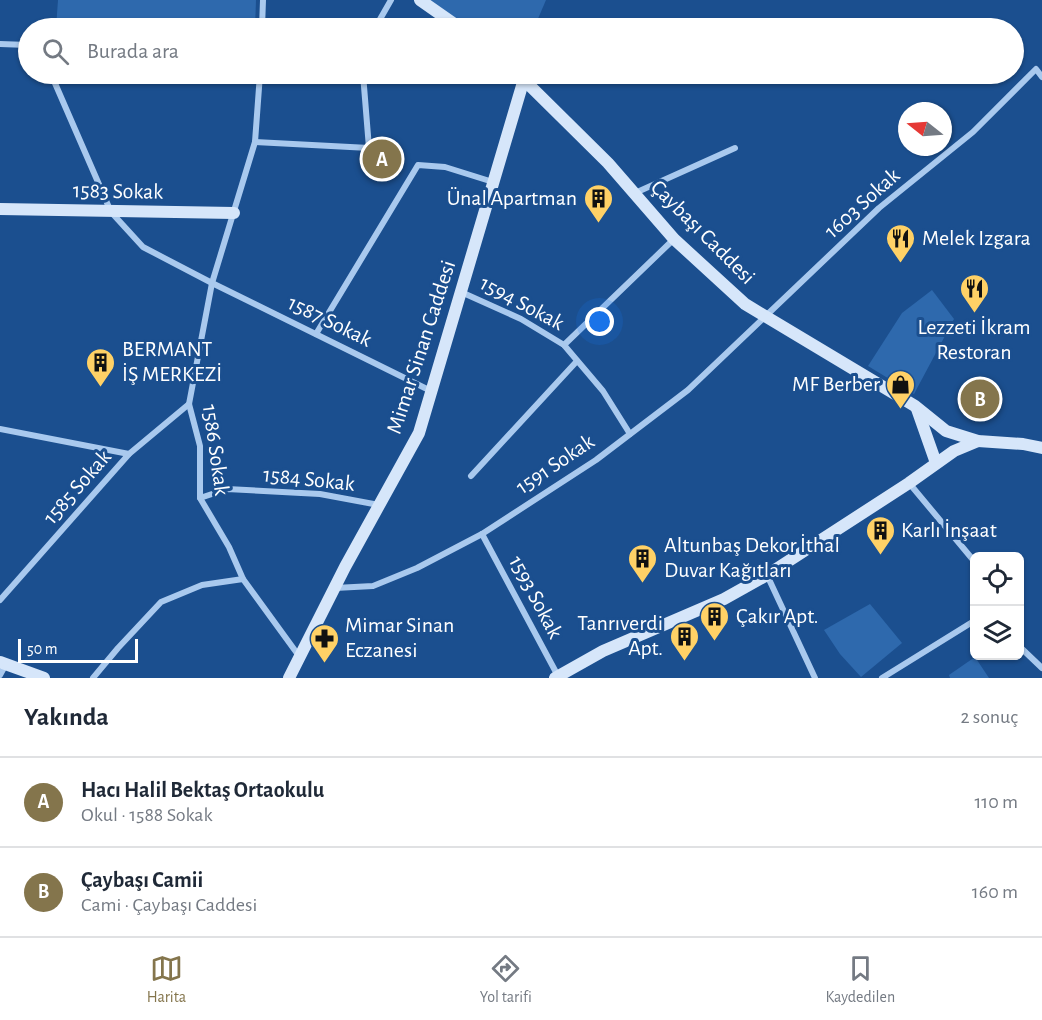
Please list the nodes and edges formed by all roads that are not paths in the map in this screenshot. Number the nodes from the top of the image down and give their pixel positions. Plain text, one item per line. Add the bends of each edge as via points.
1 (263, 0) edge
2 (391, 0) edge
3 (420, 0) edge
4 (262, 18) edge
5 (381, 18) edge
6 (446, 18) edge
7 (0, 44) edge
8 (18, 45) edge
9 (1042, 77) edge
10 (1024, 81) edge
11 (55, 84) edge
12 (259, 84) edge
13 (364, 84) edge
14 (519, 84) edge
15 (529, 84) edge
16 (1021, 84) edge
17 (255, 142) junction
18 (735, 148) dead end
19 (493, 182) junction
20 (634, 194) junction
21 (0, 209) edge
22 (111, 212) junction
23 (234, 213) junction
24 (674, 239) junction
25 (212, 283) junction
26 (461, 292) junction
27 (766, 317) junction
28 (316, 334) junction
29 (564, 345) junction
30 (577, 361) junction
31 (432, 391) junction
32 (189, 404) junction
33 (915, 406) junction
34 (0, 429) edge
35 (630, 434) junction
36 (978, 441) junction
37 (1042, 448) edge
38 (129, 454) junction
39 (936, 463) junction
40 (471, 476) dead end
41 (909, 483) junction
42 (200, 498) junction
43 (380, 506) junction
44 (482, 534) junction
45 (970, 555) edge
46 (767, 575) junction
47 (243, 579) junction
48 (334, 588) junction
49 (0, 600) edge
50 (970, 624) edge
51 (1024, 651) edge
52 (300, 657) junction
53 (2, 667) edge
54 (1042, 668) edge
55 (556, 677) edge
56 (44, 678) edge
57 (93, 678) edge
58 (289, 678) edge
59 (815, 678) edge
60 (882, 678) edge

1 - 4 street
2 - 5 street
3 - 6 main road
7 - 8 street
9 - 10 street, 1603 Sokak via 1036,69
11 - 22 street
12 - 17 street
13 - 17 street via 369,148
14 - 19 main road, Mimar Sinan Caddesi
15 - 20 main road, Çaybaşı Caddesi
16 - 27 street, 1603 Sokak via 973,132 879,208
17 - 23 street
18 - 20 street
19 - 26 main road, Mimar Sinan Caddesi
19 - 28 street via 445,167 418,165
20 - 24 main road, Çaybaşı Caddesi
21 - 22 main road, 1583 Sokak
22 - 23 main road, 1583 Sokak
22 - 25 street via 143,247
23 - 25 street
24 - 27 main road, Çaybaşı Caddesi via 740,301
24 - 29 street
25 - 28 street, 1587 Sokak
25 - 32 street, 1586 Sokak
26 - 29 street, 1594 Sokak via 521,319
26 - 31 main road, Mimar Sinan Caddesi
27 - 33 main road, Çaybaşı Caddesi
27 - 35 street, 1591 Sokak via 688,390
28 - 31 street, 1587 Sokak
29 - 30 street, 1594 Sokak
30 - 35 street, 1594 Sokak via 603,391
30 - 40 street
31 - 43 main road, Mimar Sinan Caddesi via 419,434
32 - 38 street, 1585 Sokak
32 - 42 street, 1586 Sokak via 201,446
33 - 36 main road, Çaybaşı Caddesi via 946,431
33 - 39 main road
34 - 38 street
35 - 44 street, 1591 Sokak via 597,460
36 - 37 main road, Çaybaşı Caddesi
36 - 39 main road, Çaybaşı Caddesi
38 - 49 street, 1585 Sokak
39 - 41 main road, Çaybaşı Caddesi
41 - 45 street
41 - 46 main road, Çaybaşı Caddesi
42 - 43 street, 1584 Sokak via 227,489 320,494
42 - 47 street, 1586 Sokak
43 - 48 main road, Mimar Sinan Caddesi
44 - 48 street, 1591 Sokak via 373,586
44 - 55 street, 1593 Sokak
46 - 55 main road, Çaybaşı Caddesi
46 - 59 street
47 - 52 street, 1586 Sokak
47 - 57 street via 202,585 161,602
48 - 52 main road, Mimar Sinan Caddesi
50 - 60 street
51 - 54 street
52 - 58 main road, Mimar Sinan Caddesi
53 - 56 main road

